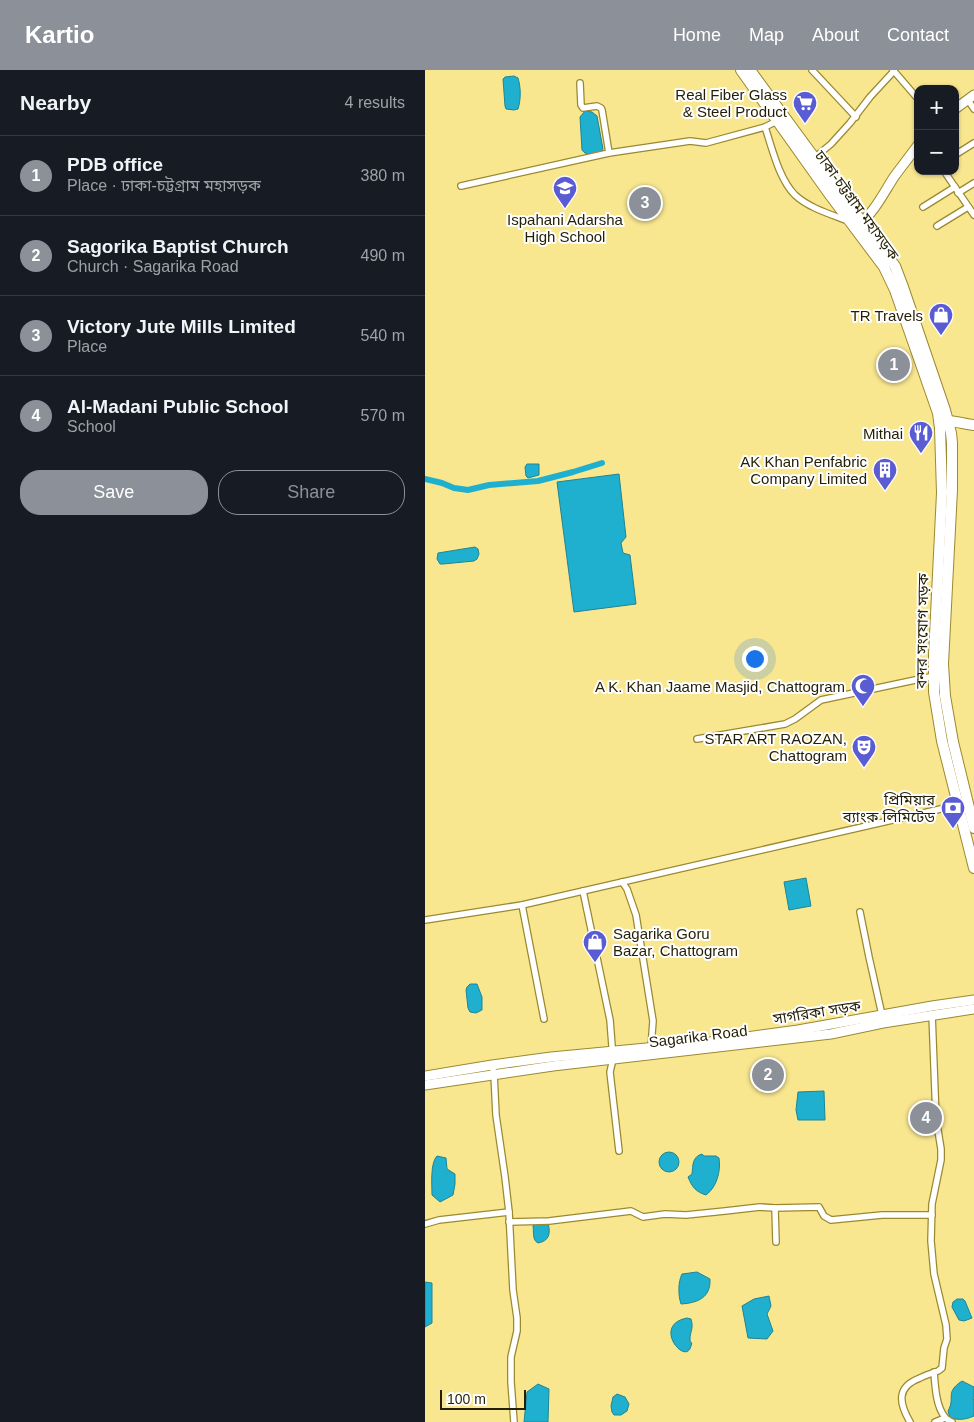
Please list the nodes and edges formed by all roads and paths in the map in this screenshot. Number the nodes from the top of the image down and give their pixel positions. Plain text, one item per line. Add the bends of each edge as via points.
1 (741, 70) edge
2 (750, 70) edge
3 (812, 70) edge
4 (893, 71) edge
5 (580, 83) dead end
6 (914, 95) edge
7 (971, 97) edge
8 (959, 106) edge
9 (974, 108) edge
10 (856, 117) junction
11 (777, 121) junction
12 (765, 127) junction
13 (974, 143) edge
14 (914, 151) edge
15 (959, 152) edge
16 (609, 153) junction
17 (814, 158) junction
18 (947, 175) edge
19 (974, 183) edge
20 (461, 186) dead end
21 (956, 190) junction
22 (923, 207) dead end
23 (968, 207) junction
24 (974, 215) edge
25 (855, 224) junction
26 (937, 226) dead end
27 (943, 420) junction
28 (974, 425) edge
29 (934, 676) junction
30 (697, 739) dead end
31 (966, 803) edge
32 (974, 828) edge
33 (974, 868) edge
34 (622, 882) junction
35 (583, 891) junction
36 (522, 905) junction
37 (860, 912) dead end
38 (425, 920) edge
39 (974, 1000) edge
40 (974, 1009) edge
41 (932, 1011) junction
42 (882, 1015) junction
43 (544, 1019) dead end
44 (830, 1029) junction
45 (651, 1047) junction
46 (612, 1056) junction
47 (492, 1064) junction
48 (494, 1074) junction
49 (425, 1076) edge
50 (425, 1086) edge
51 (619, 1151) dead end
52 (775, 1208) junction
53 (509, 1212) junction
54 (932, 1214) junction
55 (509, 1222) junction
56 (425, 1224) edge
57 (776, 1242) dead end
58 (934, 1372) junction
59 (945, 1418) junction
60 (514, 1422) edge
61 (910, 1422) edge
62 (935, 1422) edge
63 (952, 1422) edge

1 - 11 highway, ঢাকা-চট্টগ্রাম মহাসড়ক
2 - 17 highway, ঢাকা-চট্টগ্রাম মহাসড়ক
3 - 10 street
4 - 6 street
4 - 10 street
5 - 16 street via 583,108 597,106 602,110
7 - 8 main road
7 - 9 street
10 - 17 street
11 - 12 street
11 - 25 highway, ঢাকা-চট্টগ্রাম মহাসড়ক
12 - 16 street via 706,142 690,141
12 - 25 street via 784,180 795,194 813,206
13 - 15 street
14 - 25 main road via 881,198
16 - 20 street
17 - 25 highway, ঢাকা-চট্টগ্রাম মহাসড়ক
18 - 21 street
19 - 21 street
21 - 22 street
21 - 23 street
23 - 24 street
23 - 26 street
25 - 27 highway, ঢাকা-চট্টগ্রাম মহাসড়ক via 887,270
27 - 28 highway
27 - 29 highway, বন্দর সংযোগ সড়ক
27 - 31 highway, বন্দর সংযোগ সড়ক via 952,443 943,664 945,696
29 - 30 street via 821,700 785,724
29 - 31 highway, বন্দর সংযোগ সড়ক via 943,741
31 - 32 highway, বন্দর সংযোগ সড়ক
31 - 33 highway, বন্দর সংযোগ সড়ক
31 - 34 street
34 - 35 street
34 - 45 street via 636,915 653,1020
35 - 36 street
35 - 46 street via 610,1020
36 - 38 street
36 - 43 street
37 - 42 street
39 - 41 main road, সাগরিকা সড়ক
40 - 41 main road, Sagarika Road
41 - 42 main road, সাগরিকা সড়ক
41 - 44 main road, Sagarika Road via 883,1023
41 - 54 street via 936,1118 941,1149
42 - 44 main road, সাগরিকা সড়ক
44 - 45 main road, সাগরিকা সড়ক
44 - 46 main road, Sagarika Road
45 - 46 main road, সাগরিকা সড়ক
46 - 47 main road, সাগরিকা সড়ক via 551,1057
46 - 48 main road, Sagarika Road
46 - 51 street via 609,1072
47 - 48 street
47 - 49 main road, সাগরিকা সড়ক
48 - 50 main road, Sagarika Road
48 - 53 street
52 - 54 street via 819,1206 831,1220
52 - 55 street via 643,1217 631,1212
52 - 57 street
53 - 55 street
53 - 56 street
54 - 58 street via 934,1274 947,1338 942,1368
55 - 60 street via 517,1318 511,1356
58 - 59 street via 935,1390
58 - 61 street via 911,1381 903,1390 901,1398
59 - 62 street
59 - 63 street

